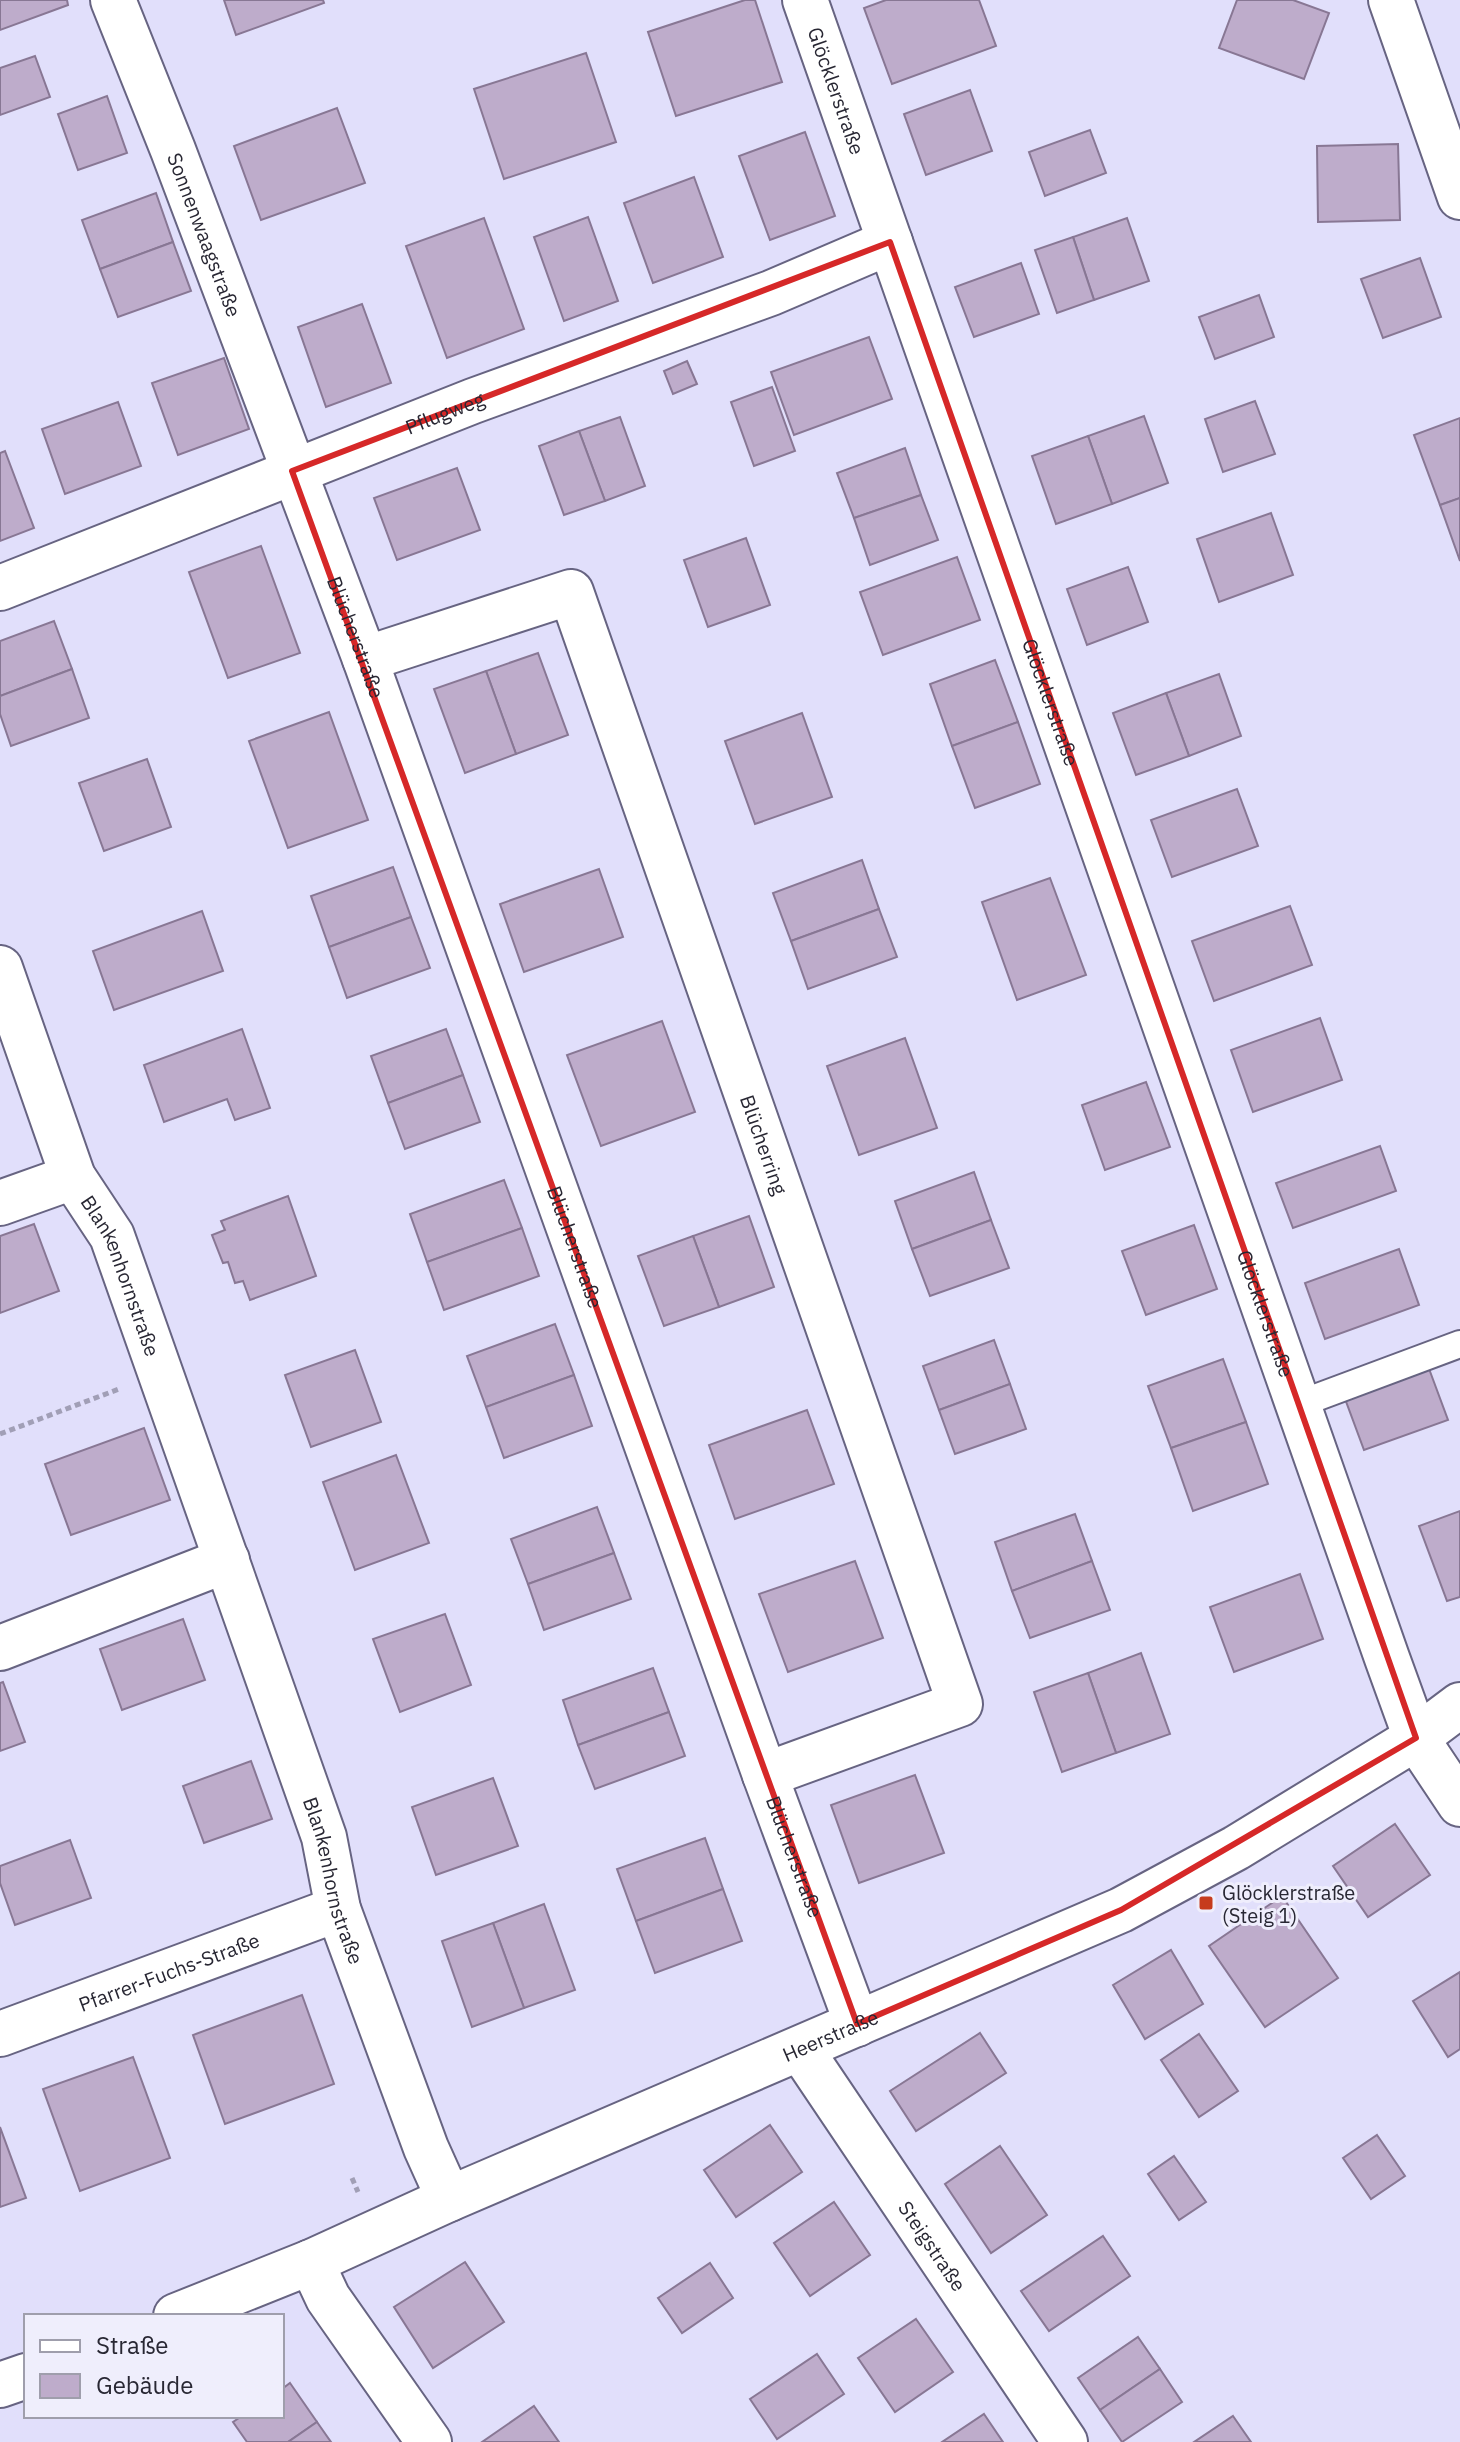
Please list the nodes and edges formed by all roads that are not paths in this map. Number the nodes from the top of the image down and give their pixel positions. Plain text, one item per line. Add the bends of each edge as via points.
1 (113, 0) edge
2 (805, 0) edge
3 (1391, 0) edge
4 (1460, 197) edge
5 (890, 242) junction
6 (292, 471) junction
7 (0, 588) edge
8 (365, 659) junction
9 (0, 968) edge
10 (73, 1177) junction
11 (0, 1203) edge
12 (1460, 1344) edge
13 (1299, 1404) junction
14 (227, 1560) junction
15 (0, 1648) edge
16 (1460, 1705) edge
17 (1416, 1738) junction
18 (765, 1775) junction
19 (1460, 1804) edge
20 (338, 1909) junction
21 (857, 2024) junction
22 (0, 2034) edge
23 (801, 2050) junction
24 (449, 2199) junction
25 (311, 2262) junction
26 (181, 2314) edge
27 (24, 2377) edge
28 (0, 2385) edge
29 (429, 2442) edge
30 (1065, 2442) edge

1 - 6 street, Sonnenwaagstraße
2 - 5 street, Glöcklerstraße
3 - 4 street
5 - 6 street, Pflugweg via 771,293
5 - 13 street, Glöcklerstraße
6 - 7 street, Pflugweg
6 - 8 street, Blücherstraße
8 - 18 street, Blücherstraße
8 - 18 street, Blücherring via 571,592 960,1704
9 - 10 street, Blankenhornstraße
10 - 11 street, Blankenhornstraße
10 - 14 street, Blankenhornstraße via 112,1236
12 - 13 lane, Glöcklerstraße
13 - 17 street, Glöcklerstraße
14 - 15 street
14 - 20 street, Blankenhornstraße via 324,1837
16 - 17 street, Heerstraße
17 - 19 street, Glöcklerstraße
17 - 21 street, Heerstraße via 1149,1896
18 - 21 street, Blücherstraße
20 - 22 street, Pfarrer-Fuchs-Straße
20 - 24 street, Blankenhornstraße
21 - 23 street, Heerstraße
23 - 24 street, Heerstraße
23 - 30 street, Steigstraße
24 - 25 street, Heerstraße
25 - 26 street, Heerstraße
25 - 29 street via 328,2298
27 - 28 street

